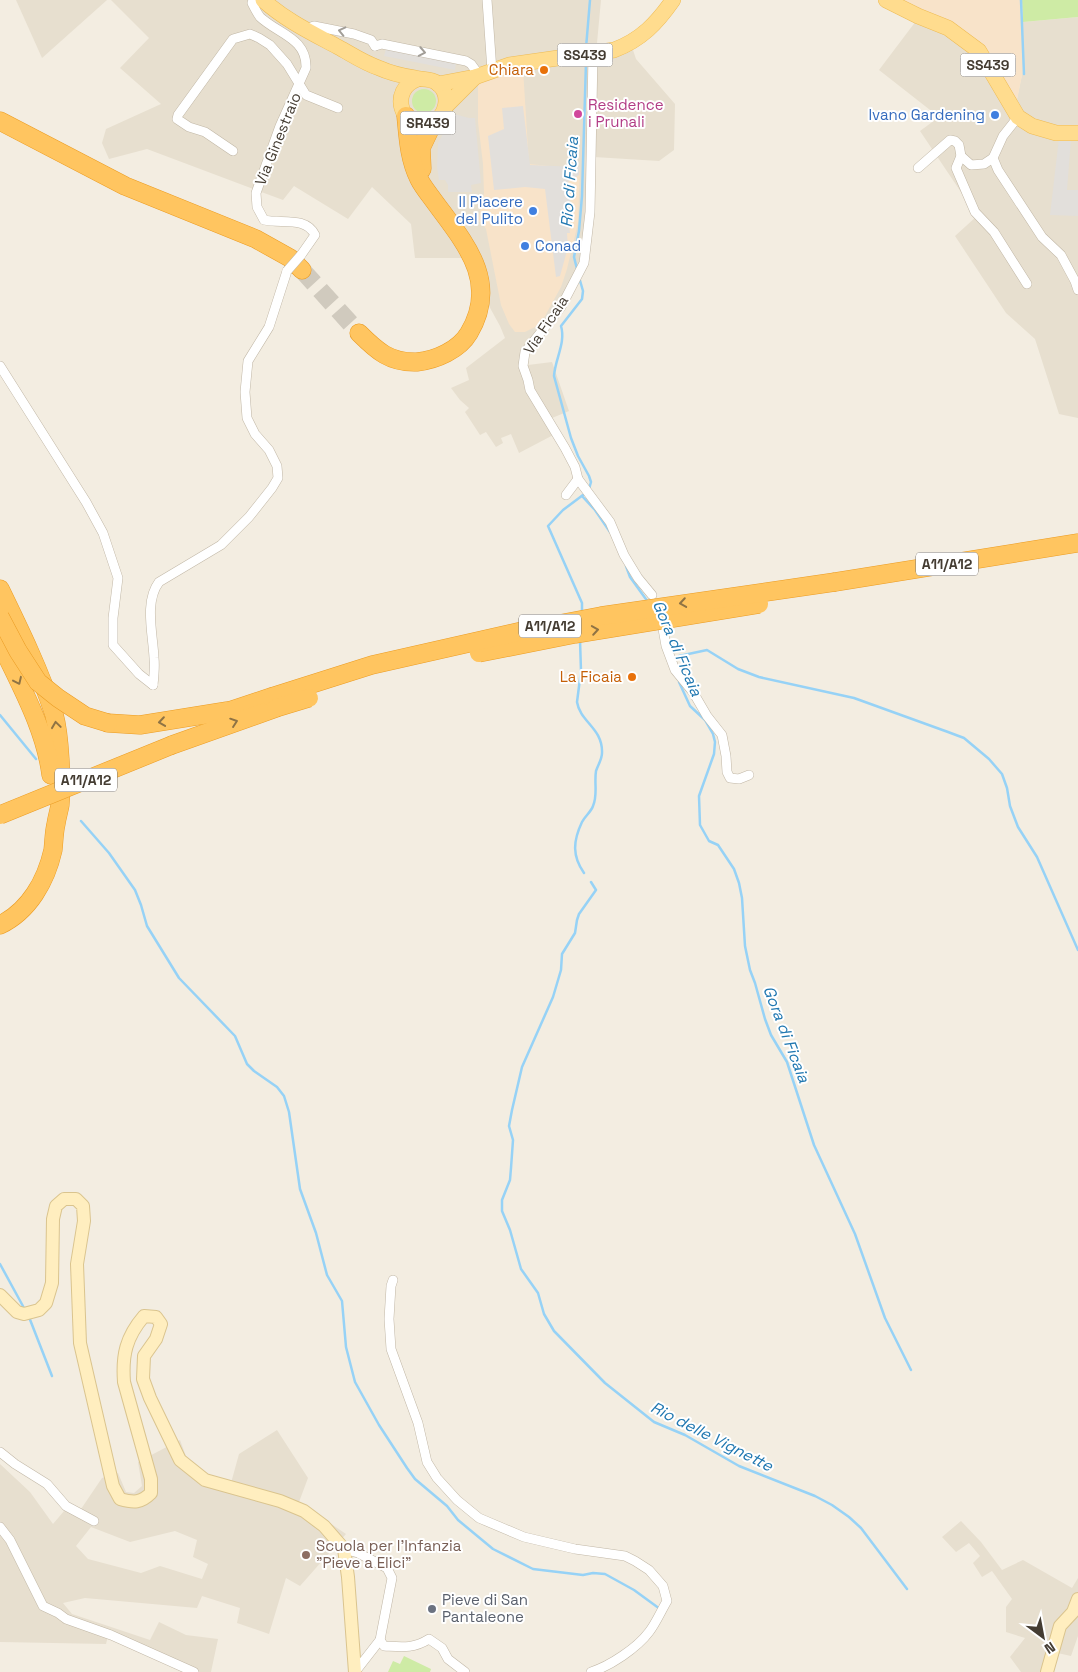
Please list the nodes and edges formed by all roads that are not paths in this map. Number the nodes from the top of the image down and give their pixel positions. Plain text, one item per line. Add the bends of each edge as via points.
1 (253, 0) edge
2 (263, 0) edge
3 (487, 0) edge
4 (673, 0) edge
5 (886, 0) edge
6 (306, 29) junction
7 (374, 46) junction
8 (593, 54) junction
9 (374, 66) junction
10 (482, 74) junction
11 (418, 79) junction
12 (438, 84) junction
13 (299, 85) junction
14 (446, 106) junction
15 (338, 108) dead end
16 (403, 108) junction
17 (1018, 117) junction
18 (0, 121) edge
19 (434, 121) junction
20 (1078, 133) edge
21 (233, 151) dead end
22 (961, 156) junction
23 (993, 158) junction
24 (918, 168) dead end
25 (428, 191) junction
26 (296, 265) junction
27 (1027, 284) dead end
28 (1078, 290) edge
29 (359, 333) tunnel mouth
30 (0, 366) edge
31 (578, 479) junction
32 (566, 494) dead end
33 (1078, 543) edge
34 (1060, 552) junction
35 (1078, 555) edge
36 (2, 592) edge
37 (652, 595) dead end
38 (0, 617) edge
39 (663, 629) dead end
40 (0, 642) edge
41 (274, 703) junction
42 (227, 711) junction
43 (171, 740) junction
44 (749, 775) dead end
45 (0, 803) edge
46 (0, 817) edge
47 (56, 825) junction
48 (0, 925) edge
49 (393, 1280) dead end
50 (0, 1294) edge
51 (0, 1452) edge
52 (94, 1521) dead end
53 (0, 1527) edge
54 (344, 1549) junction
55 (1078, 1598) edge
56 (380, 1640) junction
57 (194, 1672) edge
58 (355, 1672) edge
59 (465, 1672) edge
60 (591, 1672) edge
61 (1047, 1672) edge

1 - 13 street, Via Ginestraio via 260,16 299,45 306,59
2 - 6 main road
3 - 10 street
4 - 8 main road, SS439 via 638,39 614,50
5 - 17 main road, SS439 via 948,28 979,51
7 -> 6 street via 371,40 354,34 314,26
6 - 9 main road
7 - 9 street
7 -> 10 street via 382,44 466,60
8 - 10 main road, SS439 via 509,65
8 - 31 street, Via Ficaia via 590,212 584,262 560,307 525,352 523,366 530,390 565,448
9 - 11 main road
9 - 16 main road, SR439 via 392,85
10 - 12 main road, SS439
10 - 14 main road, SR439
11 - 12 main road via 429,79
11 - 16 main road, SR439 via 406,87
12 - 14 main road, SR439 via 445,95
13 - 15 street via 306,95
13 - 21 street via 287,64 265,42 250,34 233,39 177,119 205,132
13 - 26 street, Via Ginestraio via 256,193 257,207 264,220 299,222 312,228 315,235
14 - 19 main road, SR439
16 - 19 main road, SR439 via 419,124
16 - 25 highway via 414,168
17 - 20 main road via 1032,126 1056,133
17 - 23 street via 1003,136
18 - 26 highway via 124,186 256,239 290,258
19 - 25 highway via 421,148
22 - 23 street via 971,165 984,164
22 - 24 street via 959,145 950,140
22 - 27 street via 956,168 976,212 994,232
23 - 28 street via 1042,238 1061,255
25 - 29 highway via 475,263 482,293 474,324 467,336 442,356 421,361 388,358
26 - 30 street via 269,327 248,361 245,392 247,418 269,450 277,466 278,478 249,517 221,545 160,582 153,590 153,685 113,645 118,578 103,533
31 - 32 street
31 - 37 street, Via Ficaia via 610,522 624,555
33 - 34 highway, A11/A12
34 - 35 highway, A11/A12
34 - 41 highway, A11/A12, bridge via 836,588 610,614 372,665
47 -> 36 highway via 60,805 60,761 54,716 34,659
42 -> 38 highway, bridge via 140,724 108,723 85,716 38,682
39 - 44 street via 675,670 722,735 730,778
40 -> 47 highway via 36,719 49,758
41 - 42 highway, A11/A12
43 -> 41 highway, A11/A12
42 - 43 highway, A11/A12
43 - 45 highway, A11/A12
43 - 46 highway, A11/A12, bridge
47 - 48 highway via 52,852 36,893 18,914
49 - 60 street via 388,1319 391,1348 418,1423 427,1462 437,1478 479,1518 524,1537 625,1556 649,1570 663,1586 667,1602 650,1631 631,1649 602,1669
50 - 54 street via 18,1312 27,1314 39,1310 46,1303 52,1284 56,1206 64,1199 76,1199 83,1206 84,1221 77,1264 80,1343 113,1486 120,1500 133,1503 144,1500 151,1493 151,1479 124,1382 123,1367 126,1344 133,1328 144,1316 156,1317 161,1324 156,1339 144,1356 143,1379 180,1460 204,1480 304,1511 324,1526
51 - 52 street via 48,1484 66,1506
53 - 57 street via 10,1540 43,1606 66,1619
54 - 56 street via 387,1568 392,1578
54 - 58 street
55 - 61 street via 1073,1612 1060,1626
56 - 58 street
56 - 59 street via 384,1646 402,1647 418,1645 429,1639

